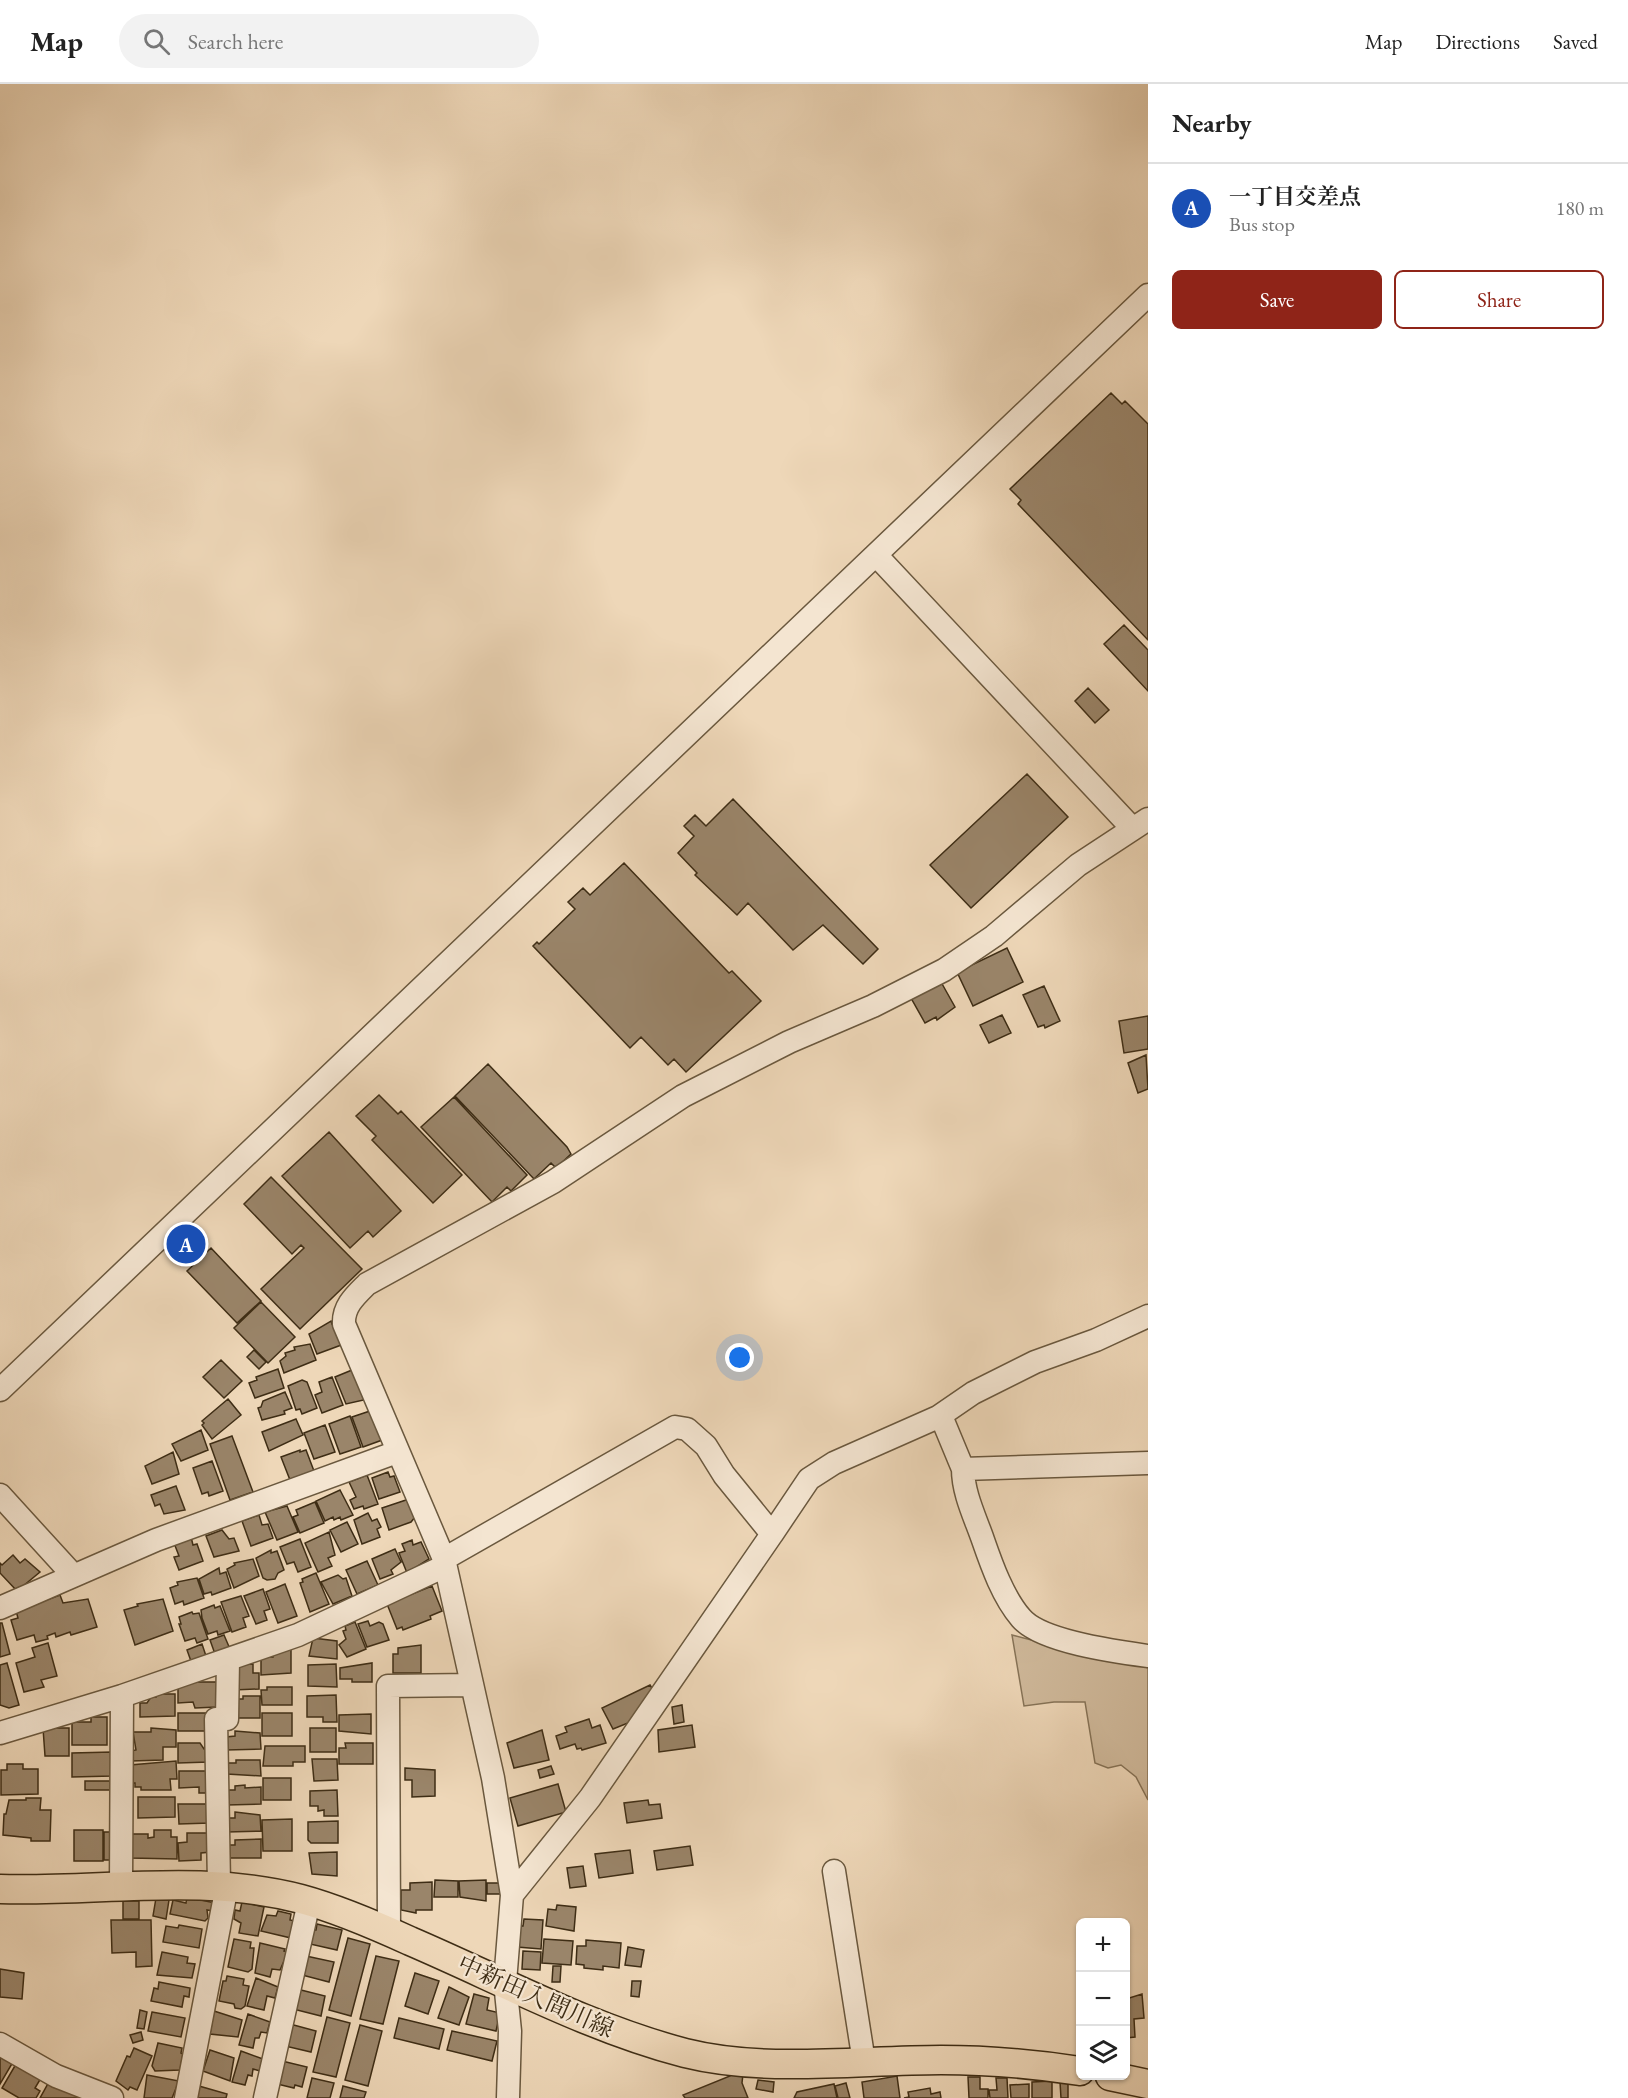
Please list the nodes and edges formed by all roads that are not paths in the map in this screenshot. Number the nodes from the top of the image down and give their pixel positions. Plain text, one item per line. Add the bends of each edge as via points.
1 (1148, 295) edge
2 (876, 555) junction
3 (1140, 823) edge
4 (1148, 1316) edge
5 (0, 1389) edge
6 (940, 1416) junction
7 (397, 1452) junction
8 (1148, 1463) edge
9 (963, 1469) junction
10 (0, 1495) edge
11 (772, 1534) junction
12 (444, 1563) junction
13 (73, 1575) junction
14 (0, 1608) edge
15 (1148, 1656) edge
16 (228, 1660) junction
17 (472, 1685) junction
18 (122, 1696) junction
19 (0, 1733) edge
20 (834, 1871) dead end
21 (121, 1885) junction
22 (223, 1885) junction
23 (0, 1889) edge
24 (512, 1895) junction
25 (309, 1902) junction
26 (389, 1932) junction
27 (505, 1982) junction
28 (0, 2044) edge
29 (864, 2062) junction
30 (1076, 2070) edge
31 (1129, 2080) edge
32 (1148, 2084) edge
33 (112, 2098) edge
34 (186, 2098) edge
35 (264, 2098) edge
36 (508, 2098) edge

1 - 2 street
2 - 3 street
2 - 5 street
3 - 7 street via 1052,885 994,936 944,970 683,1096 553,1182 367,1284 351,1300 344,1324
4 - 6 street via 1035,1362 974,1393
6 - 9 street
6 - 11 street via 834,1463 809,1479
7 - 12 street
7 - 13 street via 156,1540
8 - 9 street
9 - 15 street via 963,1483 990,1559 1022,1620 1042,1632 1096,1649
10 - 13 street
11 - 12 street via 706,1446 687,1430 675,1427
11 - 24 street via 590,1798
12 - 16 street via 298,1635
12 - 17 street
13 - 14 street
16 - 18 street
16 - 22 street via 227,1719 216,1719
17 - 24 street via 493,1778
17 - 26 street via 388,1686
18 - 19 street
18 - 21 street
20 - 29 street
21 - 22 main road, 中新田入間川線
21 - 23 main road, 中新田入間川線
22 - 25 main road, 中新田入間川線
22 - 34 street
24 - 27 street
25 - 26 main road, 中新田入間川線
25 - 35 street
26 - 27 main road, 中新田入間川線
27 - 29 main road, 中新田入間川線 via 604,2028 687,2054 773,2064
27 - 36 street via 510,2031
28 - 33 street via 56,2076
29 - 30 main road, 中新田入間川線 via 1009,2062
31 - 32 main road

